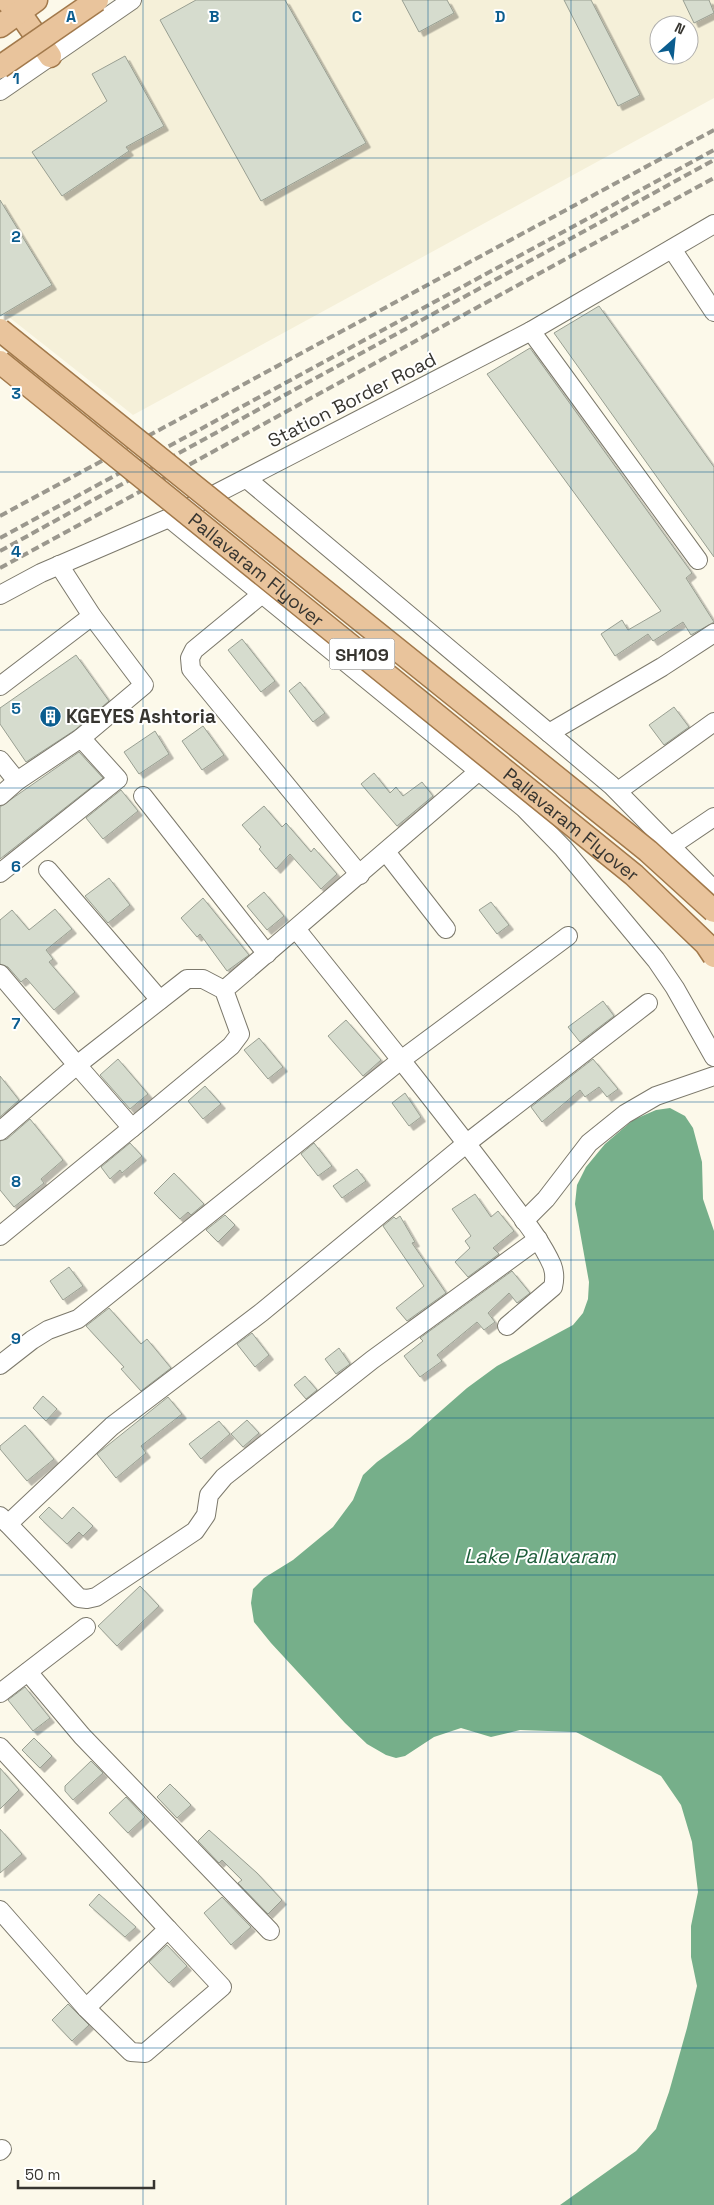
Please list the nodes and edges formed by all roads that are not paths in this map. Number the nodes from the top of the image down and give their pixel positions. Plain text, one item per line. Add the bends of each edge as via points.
1 (96, 0) edge
2 (132, 0) edge
3 (21, 4) edge
4 (0, 26) edge
5 (50, 56) junction
6 (0, 68) edge
7 (0, 91) edge
8 (714, 224) edge
9 (672, 249) junction
10 (714, 312) edge
11 (0, 330) edge
12 (531, 331) junction
13 (0, 362) edge
14 (247, 479) junction
15 (169, 518) junction
16 (698, 560) dead end
17 (59, 565) junction
18 (262, 594) junction
19 (0, 595) edge
20 (92, 616) junction
21 (714, 633) edge
22 (0, 686) edge
23 (714, 722) edge
24 (549, 733) junction
25 (81, 738) junction
26 (0, 760) edge
27 (479, 770) junction
28 (17, 781) junction
29 (618, 791) junction
30 (0, 796) edge
31 (143, 796) dead end
32 (714, 816) edge
33 (671, 846) junction
34 (386, 852) junction
35 (48, 870) dead end
36 (0, 873) edge
37 (360, 875) junction
38 (714, 890) edge
39 (714, 911) edge
40 (296, 929) junction
41 (446, 929) dead end
42 (568, 936) dead end
43 (267, 954) junction
44 (714, 956) edge
45 (0, 974) edge
46 (224, 990) junction
47 (160, 1000) junction
48 (648, 1003) dead end
49 (714, 1057) edge
50 (401, 1060) junction
51 (77, 1065) junction
52 (714, 1076) edge
53 (132, 1128) junction
54 (0, 1131) edge
55 (467, 1142) junction
56 (524, 1220) junction
57 (0, 1236) edge
58 (538, 1239) junction
59 (507, 1326) dead end
60 (0, 1365) edge
61 (4, 1520) edge
62 (86, 1627) dead end
63 (28, 1672) junction
64 (0, 1693) edge
65 (0, 1747) edge
66 (0, 1910) edge
67 (168, 1929) junction
68 (270, 1931) dead end
69 (86, 2008) junction

1 - 6 main road, bridge
2 - 5 street
3 - 4 main road
3 - 5 main road
5 - 7 street
8 - 9 street, Station Border Road
9 - 10 street
9 - 12 street, Station Border Road
11 - 39 main road, Pallavaram Flyover / SH109, bridge via 648,851
12 - 14 street, Station Border Road
12 - 16 street
13 - 44 main road, Pallavaram Flyover / SH109, bridge via 634,874 699,937
14 - 15 street, Station Border Road
14 - 24 street
15 - 17 street, Station Border Road
15 - 18 street
17 - 19 street, Station Border Road
17 - 20 street
18 - 27 street
18 - 37 street via 194,650 190,658 191,669
20 - 22 street
20 - 25 street via 144,685
21 - 24 street
23 - 29 street
24 - 29 street
25 - 28 street
25 - 36 street via 118,779
26 - 28 street
27 - 34 street
27 - 49 street via 524,808 563,848 656,960
28 - 30 street
29 - 33 street
31 - 43 street
32 - 33 street
33 - 38 street
34 - 37 street
34 - 41 street
35 - 47 street
37 - 40 street
40 - 43 street
40 - 50 street
42 - 50 street
43 - 46 street
45 - 51 street
46 - 47 street via 203,979 187,979
46 - 53 street via 240,1034 231,1046
47 - 51 street
48 - 55 street
50 - 55 street
50 - 60 street via 78,1319 40,1335
51 - 53 street
51 - 54 street
52 - 56 street via 656,1096 625,1114 589,1143 546,1199
53 - 57 street
55 - 56 street
55 - 61 street via 262,1312 112,1426
56 - 58 street
58 - 59 street via 553,1267 556,1278 553,1287
58 - 61 street via 372,1360 224,1477 209,1495 206,1516 195,1531 96,1597 79,1598
62 - 63 street
63 - 64 street
63 - 68 street via 82,1736
65 - 67 street
66 - 69 street
67 - 69 street
67 - 69 street via 222,1987 144,2053 131,2052

